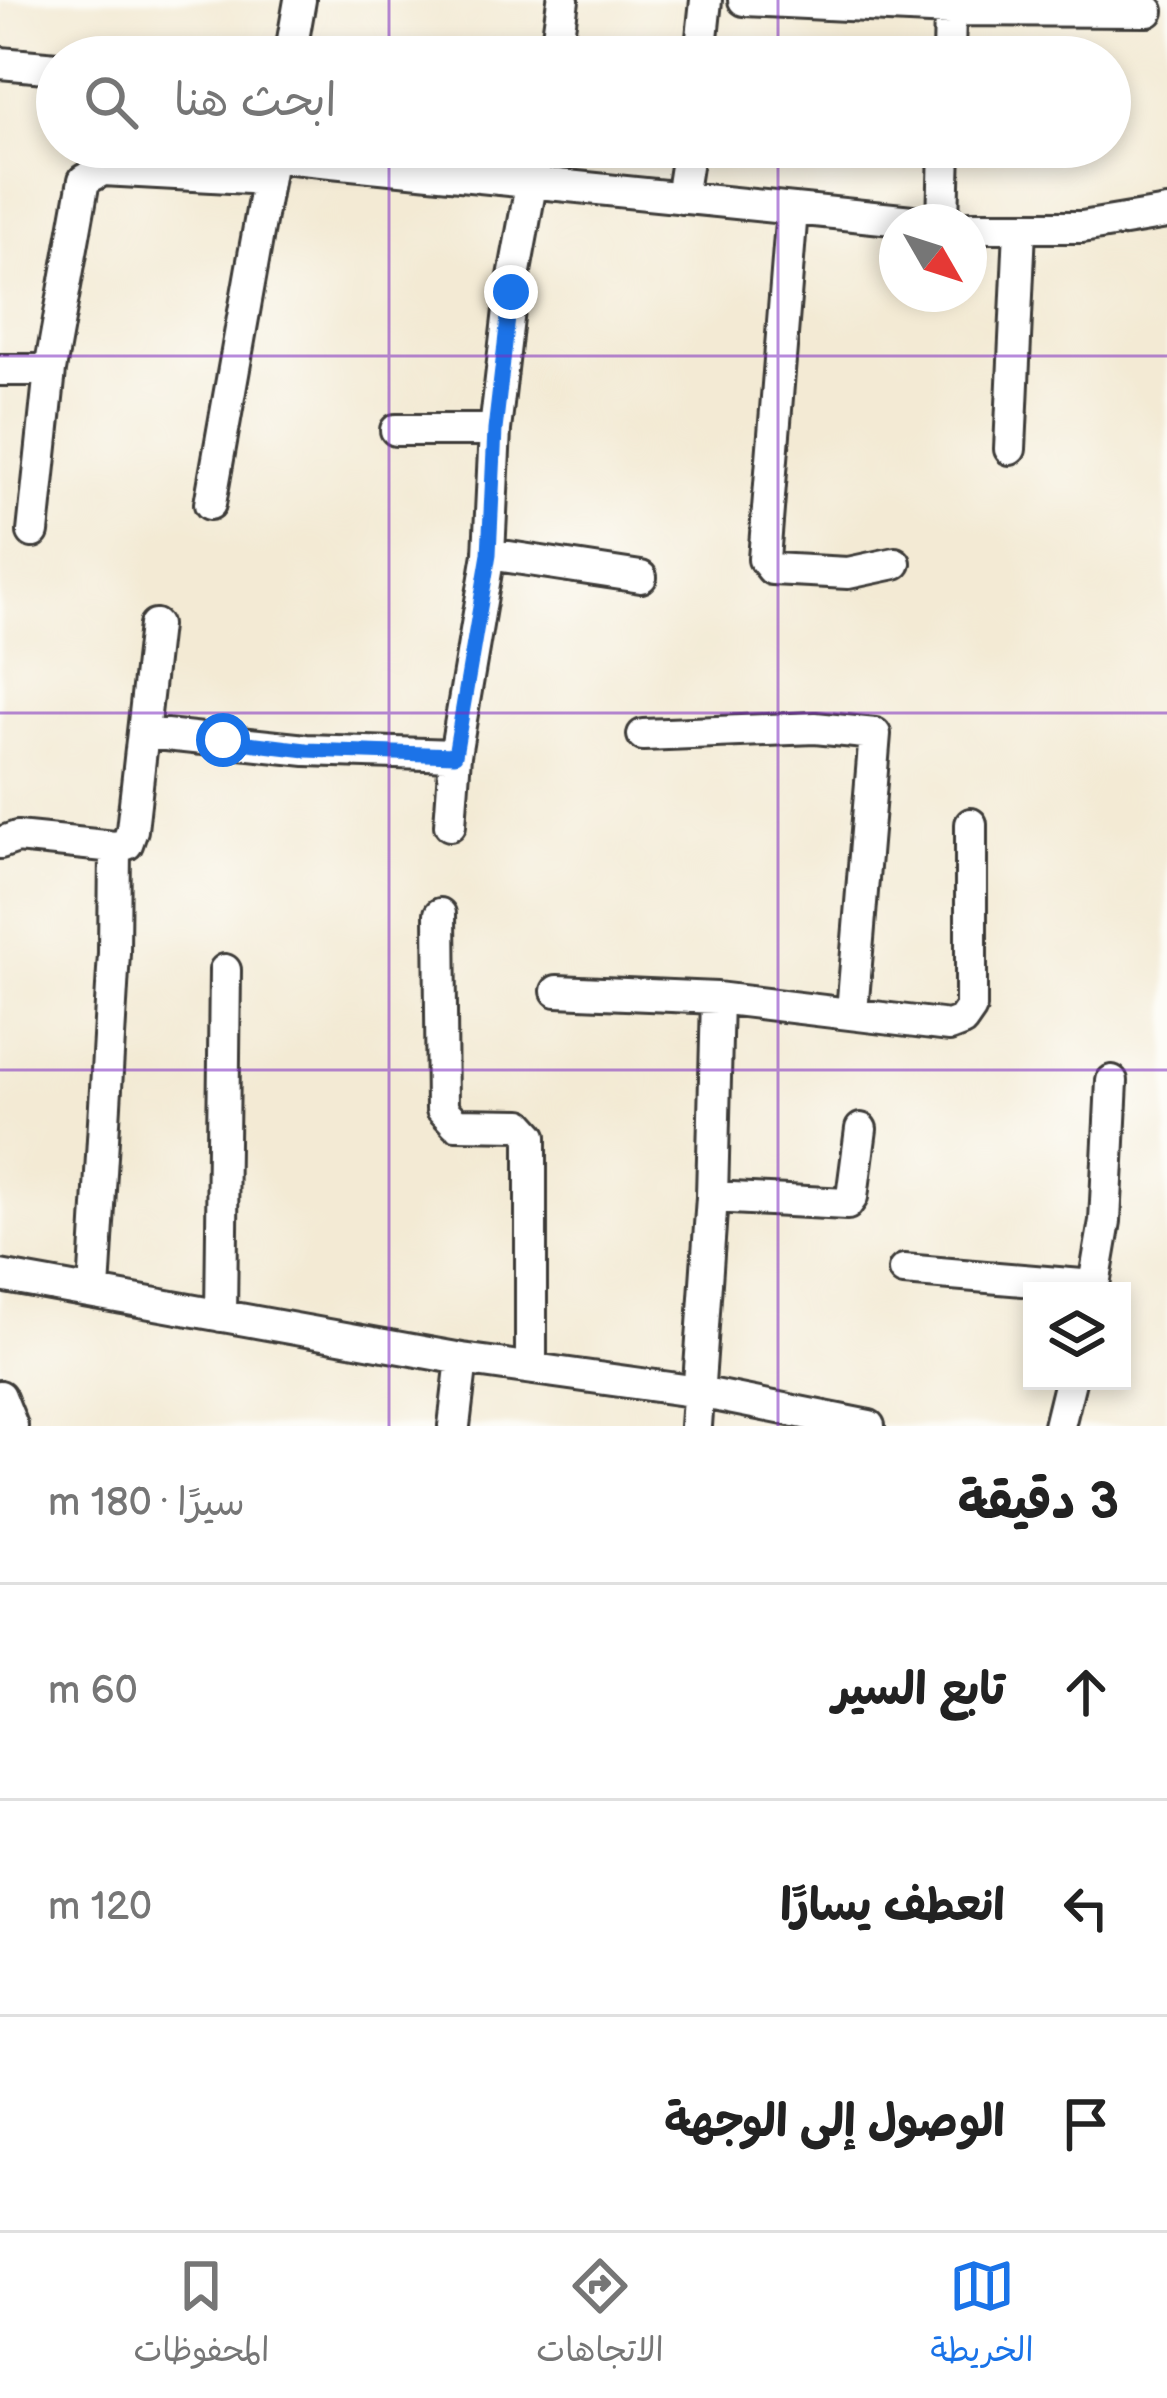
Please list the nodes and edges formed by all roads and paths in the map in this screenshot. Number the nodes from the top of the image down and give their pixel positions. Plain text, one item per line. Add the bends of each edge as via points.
1 (300, 0) edge
2 (563, 0) edge
3 (706, 0) edge
4 (744, 0) edge
5 (819, 2) edge
6 (940, 6) edge
7 (1152, 15) edge
8 (294, 36) edge
9 (558, 36) edge
10 (702, 36) edge
11 (945, 36) edge
12 (0, 63) edge
13 (36, 66) edge
14 (157, 168) edge
15 (270, 168) edge
16 (366, 168) edge
17 (533, 168) edge
18 (686, 168) edge
19 (944, 168) edge
20 (530, 180) junction
21 (681, 198) junction
22 (943, 204) edge
23 (792, 210) junction
24 (1167, 213) edge
25 (879, 218) edge
26 (987, 227) edge
27 (1021, 230) junction
28 (0, 370) edge
29 (50, 370) junction
30 (395, 430) dead end
31 (495, 430) junction
32 (1010, 449) dead end
33 (210, 504) dead end
34 (34, 532) dead end
35 (489, 554) junction
36 (895, 563) dead end
37 (640, 577) dead end
38 (155, 626) dead end
39 (147, 733) junction
40 (643, 735) dead end
41 (455, 755) junction
42 (970, 824) dead end
43 (450, 825) dead end
44 (0, 843) edge
45 (115, 848) junction
46 (440, 914) dead end
47 (225, 970) dead end
48 (557, 991) dead end
49 (716, 998) junction
50 (852, 1012) junction
51 (1112, 1081) dead end
52 (861, 1130) dead end
53 (712, 1197) junction
54 (904, 1270) dead end
55 (0, 1276) edge
56 (1031, 1282) edge
57 (1095, 1282) edge
58 (94, 1292) junction
59 (221, 1316) junction
60 (462, 1359) junction
61 (531, 1368) junction
62 (1068, 1390) edge
63 (699, 1392) junction
64 (0, 1396) edge
65 (12, 1426) edge
66 (454, 1426) edge
67 (696, 1426) edge
68 (869, 1426) edge
69 (1059, 1426) edge

1 - 8 street
2 - 9 street
3 - 10 street
4 - 5 street
5 - 6 street
6 - 7 street
6 - 11 street
12 - 13 street
14 - 29 street via 92,172 84,180
15 - 33 street
16 - 20 street
17 - 20 street
18 - 21 street
19 - 22 street
20 - 21 street
20 - 31 street
21 - 23 street
23 - 25 street
23 - 36 street via 764,559 772,569 848,573
24 - 27 street via 1125,224
26 - 27 street
27 - 32 street
28 - 29 street
29 - 34 street
30 - 31 street
31 - 35 street
35 - 37 street
35 - 41 street
38 - 39 street
39 - 41 street
39 - 45 street via 130,838
40 - 50 street via 815,728 875,734
41 - 43 street
42 - 50 street via 971,1008 949,1025
44 - 45 street via 17,837
45 - 58 street
46 - 61 street via 442,1108 456,1124 520,1125 531,1136
47 - 59 street
48 - 49 street
49 - 50 street
49 - 53 street
51 - 57 street
52 - 53 street via 847,1204
53 - 63 street
54 - 56 street
55 - 58 street
58 - 59 street
59 - 60 street
60 - 61 street
60 - 66 street
61 - 63 street
62 - 69 street
63 - 67 street
63 - 68 street
64 - 65 street

